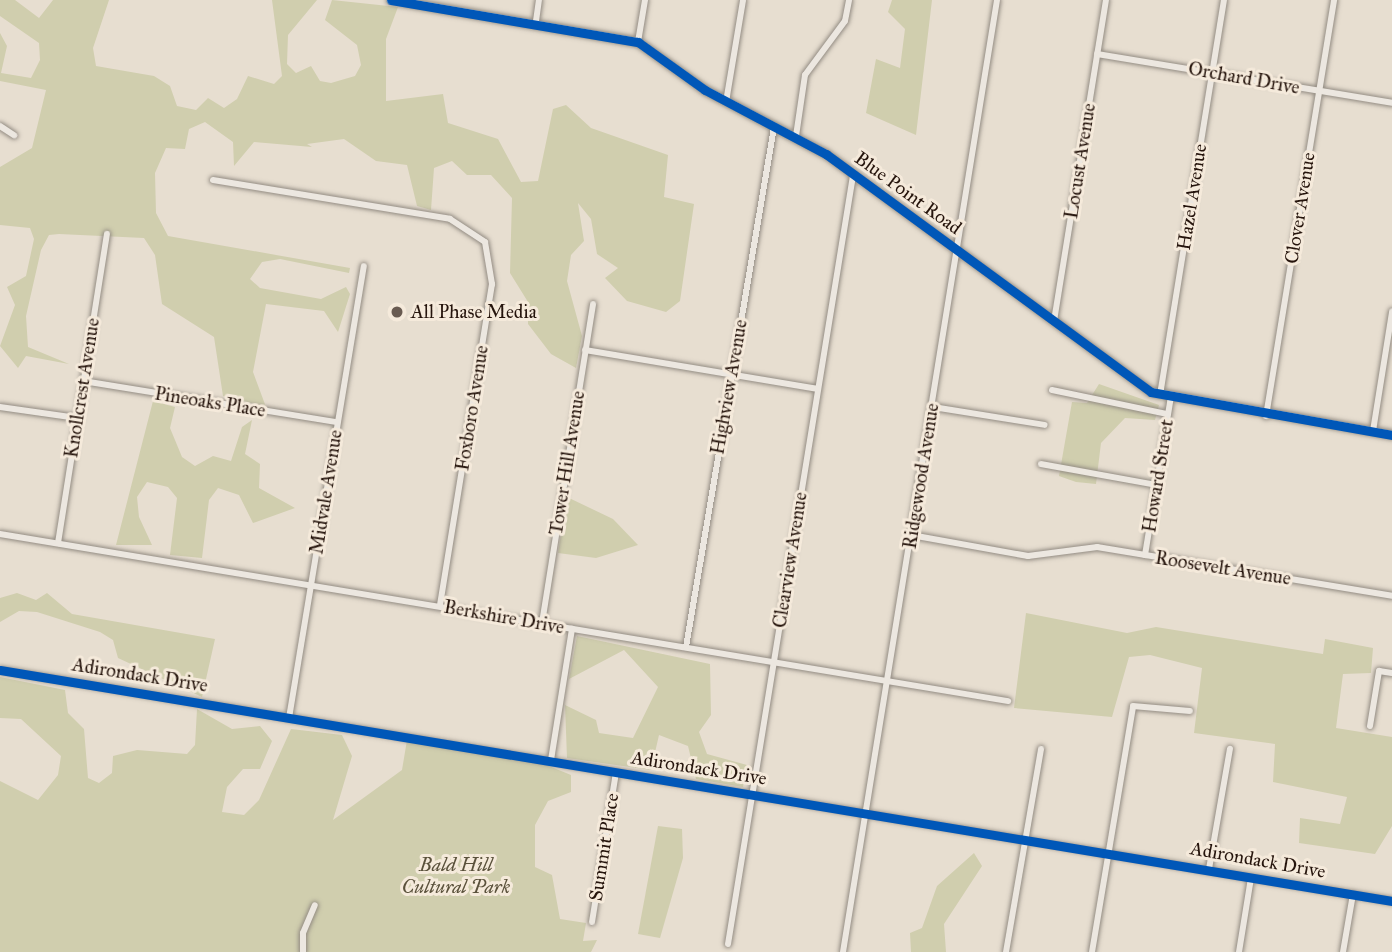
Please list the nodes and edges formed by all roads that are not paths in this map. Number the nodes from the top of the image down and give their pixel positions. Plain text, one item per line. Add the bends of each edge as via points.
1 (391, 0) edge
2 (539, 0) edge
3 (645, 0) edge
4 (743, 0) edge
5 (849, 0) edge
6 (997, 0) edge
7 (1106, 0) edge
8 (1224, 0) edge
9 (1334, 0) edge
10 (536, 21) junction
11 (638, 42) junction
12 (1097, 54) junction
13 (1212, 72) junction
14 (1320, 92) junction
15 (726, 102) junction
16 (1392, 103) edge
17 (0, 126) edge
18 (774, 127) junction
19 (14, 135) dead end
20 (796, 136) junction
21 (853, 176) junction
22 (213, 180) dead end
23 (107, 234) dead end
24 (956, 250) junction
25 (364, 266) dead end
26 (593, 304) dead end
27 (1392, 312) edge
28 (1054, 321) junction
29 (585, 351) junction
30 (731, 374) junction
31 (83, 382) junction
32 (817, 388) junction
33 (1052, 390) dead end
34 (1160, 395) junction
35 (1171, 396) junction
36 (0, 407) edge
37 (933, 408) junction
38 (1167, 414) junction
39 (1266, 416) junction
40 (77, 418) junction
41 (337, 422) junction
42 (1045, 425) dead end
43 (1373, 431) junction
44 (1392, 435) edge
45 (1041, 464) dead end
46 (1157, 485) junction
47 (0, 534) edge
48 (911, 535) junction
49 (58, 543) junction
50 (1145, 555) junction
51 (310, 586) junction
52 (1392, 596) edge
53 (440, 606) junction
54 (542, 623) junction
55 (572, 629) junction
56 (686, 647) junction
57 (774, 661) junction
58 (0, 670) edge
59 (1392, 673) edge
60 (888, 681) junction
61 (1007, 701) dead end
62 (1190, 711) dead end
63 (289, 718) junction
64 (1370, 726) dead end
65 (1041, 749) dead end
66 (1230, 749) dead end
67 (551, 760) junction
68 (616, 772) junction
69 (752, 794) junction
70 (866, 813) junction
71 (1025, 840) junction
72 (1108, 853) junction
73 (1209, 869) junction
74 (1251, 878) junction
75 (1353, 894) junction
76 (1392, 901) edge
77 (315, 905) dead end
78 (592, 922) dead end
79 (728, 944) dead end
80 (303, 952) edge
81 (843, 952) edge
82 (1006, 952) edge
83 (1092, 952) edge
84 (1239, 952) edge
85 (1343, 952) edge

1 - 10 street, Blue Point Road
2 - 10 street
3 - 11 street
4 - 15 street
5 - 20 street via 845,21 806,75
6 - 24 street, Ridgewood Avenue
7 - 12 street, Locust Avenue
8 - 13 street, Hazel Avenue
9 - 14 street, Clover Avenue
10 - 11 street, Blue Point Road
11 - 15 street, Blue Point Road
12 - 13 street, Orchard Drive
12 - 28 street, Locust Avenue
13 - 14 street, Orchard Drive
13 - 34 street, Hazel Avenue
14 - 16 street, Orchard Drive
14 - 39 street, Clover Avenue
15 - 18 street, Blue Point Road
17 - 19 street
18 - 20 street, Blue Point Road
18 - 30 street, Highview Avenue
20 - 21 street, Blue Point Road
21 - 24 street, Blue Point Road
21 - 32 street, Clearview Avenue
22 - 53 street, Foxboro Avenue via 450,219 485,242 492,276
23 - 31 street, Knollcrest Avenue
24 - 28 street, Blue Point Road
24 - 37 street, Ridgewood Avenue
25 - 41 street, Midvale Avenue
26 - 29 street, Tower Hill Avenue
27 - 43 street
28 - 34 street, Blue Point Road
29 - 30 street
29 - 54 street, Tower Hill Avenue
30 - 32 street
30 - 56 street, Highview Avenue
31 - 40 street, Knollcrest Avenue
31 - 41 street, Pineoaks Place
32 - 57 street, Clearview Avenue
33 - 38 street
34 - 35 street, Blue Point Road
35 - 38 street, Howard Street
35 - 39 street, Blue Point Road
36 - 40 street
37 - 42 street
37 - 48 street, Ridgewood Avenue
38 - 46 street, Howard Street
39 - 43 street, Blue Point Road
40 - 49 street, Knollcrest Avenue
41 - 51 street, Midvale Avenue
43 - 44 street, Blue Point Road
45 - 46 street
46 - 50 street, Howard Street
47 - 49 street, Berkshire Drive
48 - 50 street, Roosevelt Avenue via 1053,555 1097,548
48 - 60 street, Ridgewood Avenue
49 - 51 street, Berkshire Drive
50 - 52 street, Roosevelt Avenue
51 - 53 street, Berkshire Drive
51 - 63 street, Midvale Avenue
53 - 54 street, Berkshire Drive
54 - 55 street, Berkshire Drive
55 - 56 street, Berkshire Drive
55 - 67 street
56 - 57 street, Berkshire Drive
57 - 60 street, Berkshire Drive
57 - 69 street, Clearview Avenue
58 - 63 street, Adirondack Drive
59 - 64 street via 1379,671
60 - 61 street, Berkshire Drive
60 - 70 street, Ridgewood Avenue
62 - 72 street via 1133,706
63 - 67 street, Adirondack Drive
65 - 71 street
66 - 73 street
67 - 68 street, Adirondack Drive
68 - 69 street, Adirondack Drive
68 - 78 street, Summit Place
69 - 70 street, Adirondack Drive
69 - 79 street, Clearview Avenue
70 - 71 street, Adirondack Drive
70 - 81 street, Ridgewood Avenue
71 - 72 street, Adirondack Drive
71 - 82 street
72 - 73 street, Adirondack Drive
72 - 83 street
73 - 74 street, Adirondack Drive
74 - 75 street, Adirondack Drive
74 - 84 street
75 - 76 street, Adirondack Drive
75 - 85 street
77 - 80 street via 303,933

